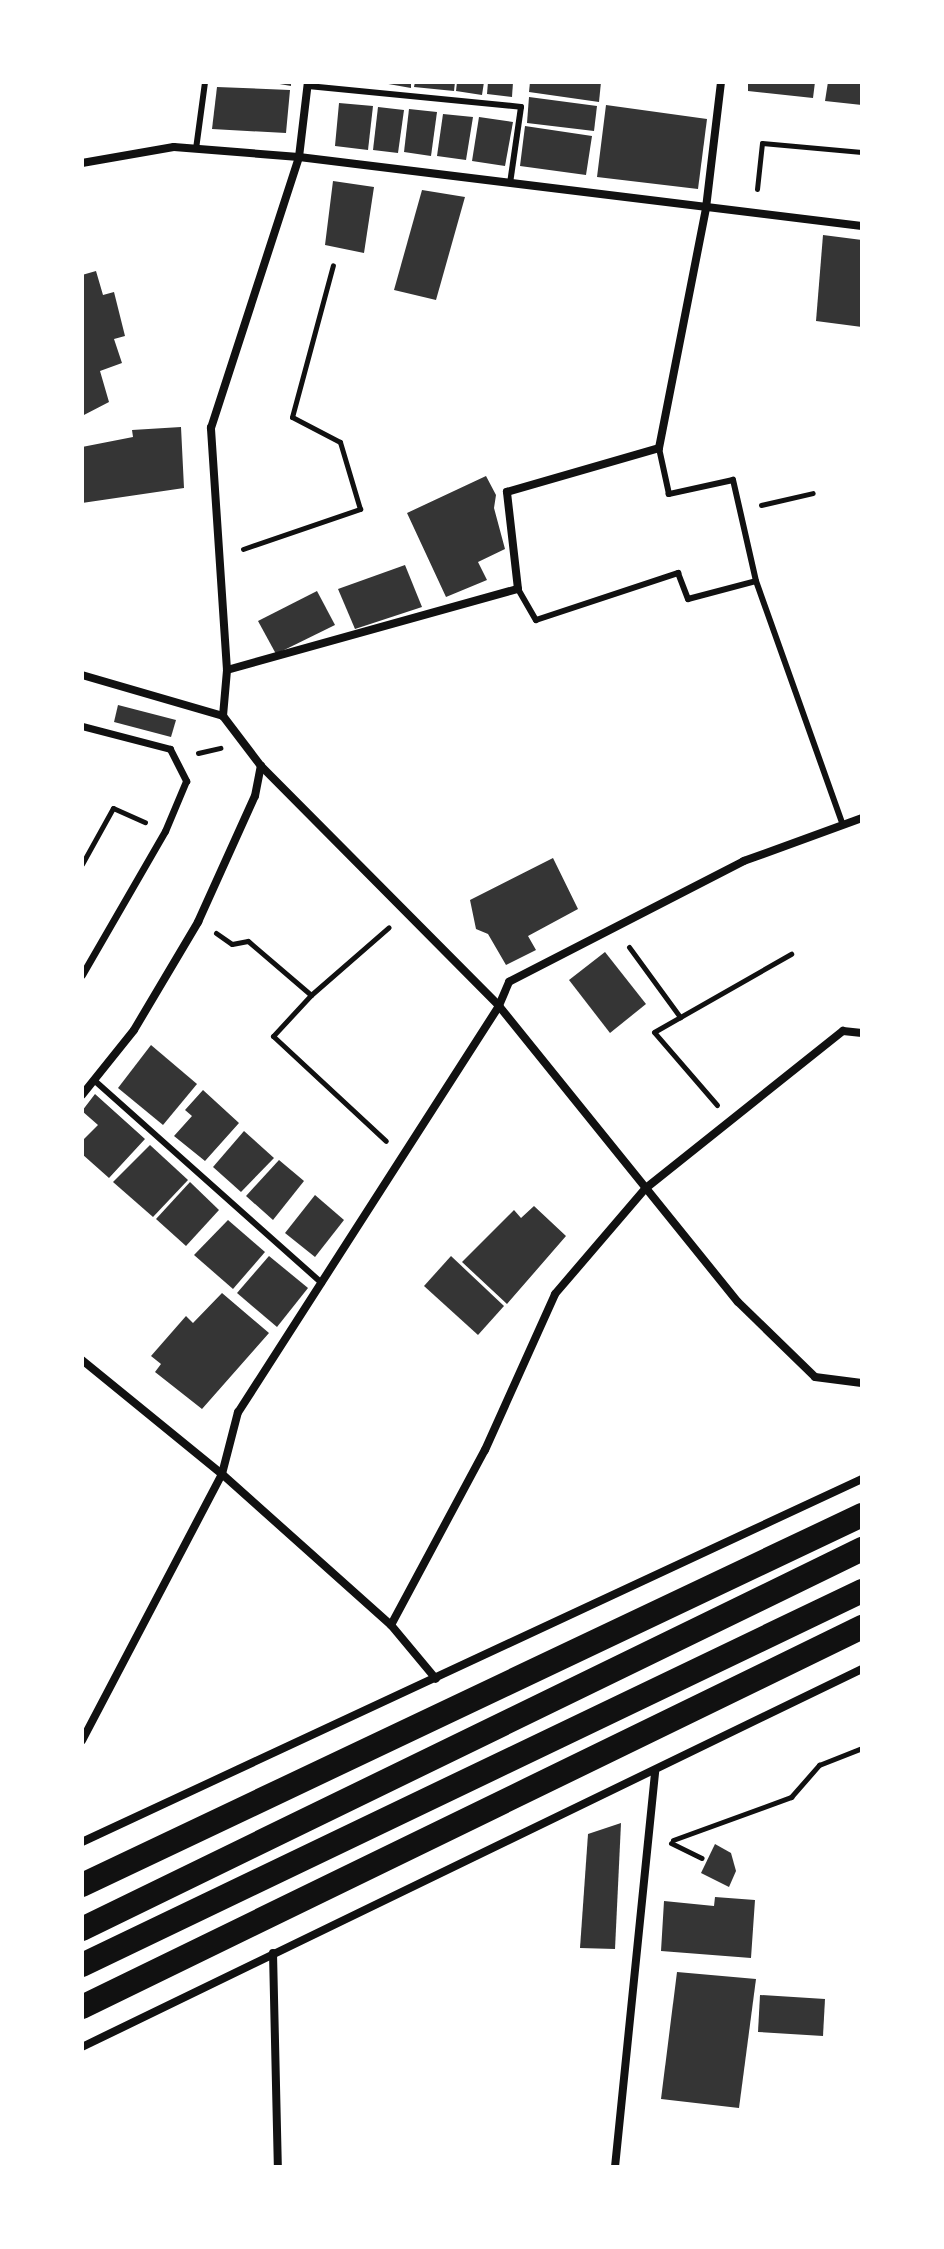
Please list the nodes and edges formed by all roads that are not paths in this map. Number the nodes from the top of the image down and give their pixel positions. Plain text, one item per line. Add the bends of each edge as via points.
1 (205, 82) edge
2 (721, 82) edge
3 (308, 84) edge
4 (196, 149) junction
5 (299, 157) junction
6 (82, 163) edge
7 (510, 183) junction
8 (706, 208) junction
9 (862, 226) edge
10 (659, 448) junction
11 (756, 581) junction
12 (518, 589) junction
13 (227, 670) junction
14 (82, 675) edge
15 (223, 716) junction
16 (82, 726) edge
17 (261, 766) junction
18 (862, 818) edge
19 (843, 825) junction
20 (82, 975) edge
21 (499, 1006) junction
22 (862, 1033) edge
23 (95, 1081) junction
24 (82, 1095) edge
25 (646, 1188) junction
26 (322, 1283) junction
27 (82, 1360) edge
28 (862, 1383) edge
29 (222, 1474) junction
30 (862, 1479) edge
31 (862, 1515) edge
32 (862, 1549) edge
33 (862, 1591) edge
34 (391, 1625) junction
35 (862, 1627) edge
36 (862, 1669) edge
37 (436, 1679) junction
38 (82, 1741) edge
39 (655, 1772) junction
40 (82, 1842) edge
41 (82, 1885) edge
42 (82, 1929) edge
43 (273, 1953) junction
44 (82, 1965) edge
45 (82, 2007) edge
46 (82, 2047) edge
47 (278, 2167) edge
48 (615, 2167) edge

1 - 4 lane
2 - 8 street
3 - 5 street
3 - 7 lane via 521,107
4 - 5 street
4 - 6 street via 174,147
5 - 7 street
5 - 13 street via 211,428
7 - 8 street
8 - 9 street
8 - 10 street
10 - 11 lane via 669,494 733,480
10 - 12 street via 507,492
11 - 12 lane via 688,599 678,573 536,620
11 - 19 lane
12 - 13 street
13 - 15 street
14 - 15 street
15 - 17 street
16 - 20 street via 170,749 186,781 165,831
17 - 21 street
17 - 23 street via 250,810 198,922 134,1030
18 - 19 street
19 - 21 street via 744,861 509,982
21 - 25 street
21 - 26 street
22 - 25 street via 843,1031
23 - 24 street
23 - 26 lane
25 - 28 street via 738,1302 815,1377
25 - 34 street via 555,1294 485,1450
26 - 29 street via 238,1412
27 - 29 street
29 - 34 street
29 - 38 street
30 - 37 street
31 - 41 highway
32 - 42 highway
33 - 44 highway
34 - 37 street
35 - 45 highway
36 - 39 street
37 - 40 street
39 - 43 street
39 - 48 street
43 - 46 street
43 - 47 street

